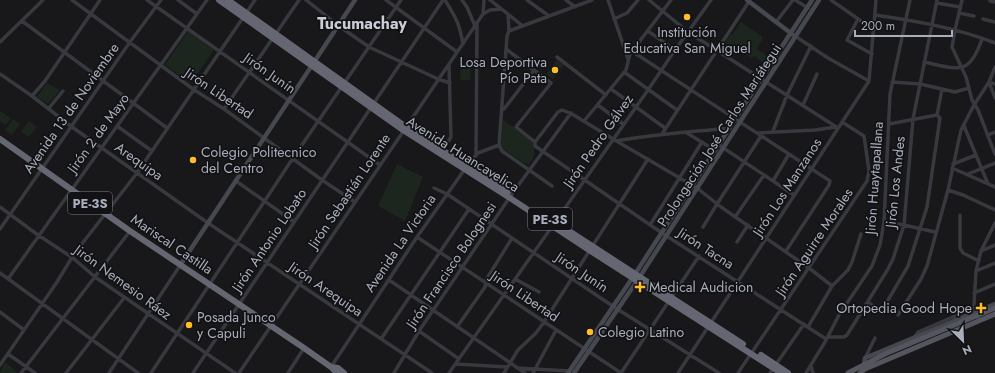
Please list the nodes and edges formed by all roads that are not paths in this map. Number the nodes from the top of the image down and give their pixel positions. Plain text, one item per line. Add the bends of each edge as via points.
1 (43, 0) edge
2 (72, 0) edge
3 (100, 0) edge
4 (147, 0) edge
5 (161, 0) edge
6 (178, 0) edge
7 (207, 0) edge
8 (219, 0) edge
9 (228, 0) edge
10 (255, 0) edge
11 (299, 0) edge
12 (306, 0) edge
13 (356, 0) edge
14 (386, 0) edge
15 (400, 0) edge
16 (444, 0) edge
17 (462, 0) edge
18 (466, 0) edge
19 (484, 0) edge
20 (490, 0) edge
21 (527, 0) edge
22 (566, 0) edge
23 (590, 0) edge
24 (638, 0) edge
25 (648, 0) edge
26 (671, 0) edge
27 (711, 0) edge
28 (794, 0) edge
29 (812, 0) edge
30 (819, 0) edge
31 (831, 0) edge
32 (840, 0) edge
33 (876, 0) edge
34 (910, 0) edge
35 (962, 0) edge
36 (607, 1) edge
37 (748, 1) edge
38 (937, 1) edge
39 (990, 1) dead end
40 (995, 2) edge
41 (838, 5) junction
42 (575, 6) junction
43 (156, 7) junction
44 (396, 7) junction
45 (467, 7) junction
46 (960, 7) junction
47 (808, 8) junction
48 (501, 9) junction
49 (663, 11) junction
50 (959, 13) junction
51 (90, 14) junction
52 (197, 14) junction
53 (483, 14) junction
54 (508, 14) junction
55 (245, 15) junction
56 (875, 15) junction
57 (549, 16) junction
58 (974, 16) dead end
59 (983, 18) dead end
60 (614, 19) junction
61 (858, 19) junction
62 (906, 19) junction
63 (22, 21) junction
64 (776, 22) junction
65 (995, 22) edge
66 (476, 24) junction
67 (932, 25) junction
68 (339, 26) junction
69 (523, 26) junction
70 (187, 28) junction
71 (424, 28) junction
72 (874, 30) junction
73 (954, 30) junction
74 (509, 31) junction
75 (648, 31) junction
76 (688, 32) junction
77 (793, 35) junction
78 (275, 36) junction
79 (982, 39) junction
80 (0, 42) edge
81 (130, 42) junction
82 (995, 43) edge
83 (463, 44) junction
84 (624, 46) junction
85 (811, 46) junction
86 (369, 47) junction
87 (506, 49) junction
88 (675, 50) junction
89 (717, 50) junction
90 (219, 51) junction
91 (633, 51) junction
92 (63, 52) junction
93 (457, 52) junction
94 (872, 54) junction
95 (557, 57) dead end
96 (628, 60) junction
97 (402, 61) junction
98 (924, 62) junction
99 (314, 64) junction
100 (449, 64) junction
101 (160, 66) junction
102 (995, 67) edge
103 (962, 68) junction
104 (534, 70) junction
105 (661, 70) junction
106 (624, 72) junction
107 (250, 73) junction
108 (0, 74) edge
109 (817, 74) dead end
110 (438, 79) junction
111 (870, 79) junction
112 (103, 80) junction
113 (764, 80) junction
114 (450, 82) junction
115 (892, 82) junction
116 (989, 82) junction
117 (920, 84) junction
118 (995, 84) edge
119 (343, 85) junction
120 (969, 88) junction
121 (193, 89) junction
122 (611, 89) junction
123 (942, 89) junction
124 (648, 90) junction
125 (691, 90) junction
126 (63, 91) dead end
127 (606, 95) junction
128 (32, 96) junction
129 (787, 96) junction
130 (995, 98) edge
131 (289, 101) junction
132 (133, 104) junction
133 (372, 105) junction
134 (598, 105) junction
135 (803, 105) junction
136 (974, 105) junction
137 (636, 107) junction
138 (49, 108) junction
139 (224, 109) junction
140 (504, 109) dead end
141 (677, 110) junction
142 (571, 113) junction
143 (938, 115) junction
144 (913, 119) junction
145 (318, 121) junction
146 (584, 121) junction
147 (738, 121) junction
148 (842, 122) junction
149 (624, 124) junction
150 (889, 124) junction
151 (117, 126) junction
152 (964, 126) junction
153 (72, 127) junction
154 (731, 127) junction
155 (167, 128) junction
156 (404, 128) junction
157 (665, 128) junction
158 (837, 128) junction
159 (773, 131) junction
160 (995, 132) edge
161 (687, 133) junction
162 (756, 133) junction
163 (662, 134) junction
164 (988, 135) junction
165 (761, 136) junction
166 (264, 138) junction
167 (0, 140) edge
168 (614, 140) junction
169 (347, 142) junction
170 (535, 142) junction
171 (702, 142) junction
172 (499, 145) junction
173 (721, 147) junction
174 (101, 148) junction
175 (443, 150) junction
176 (152, 151) junction
177 (543, 151) junction
178 (716, 151) junction
179 (789, 154) junction
180 (995, 154) edge
181 (476, 155) junction
182 (976, 155) junction
183 (292, 158) junction
184 (648, 159) junction
185 (744, 162) junction
186 (995, 163) edge
187 (380, 165) junction
188 (953, 166) junction
189 (466, 168) junction
190 (981, 168) junction
191 (42, 169) junction
192 (530, 169) junction
193 (811, 170) junction
194 (137, 173) junction
195 (968, 174) junction
196 (764, 175) junction
197 (680, 178) junction
198 (322, 180) junction
199 (584, 180) junction
200 (236, 181) junction
201 (773, 181) junction
202 (988, 184) junction
203 (552, 186) dead end
204 (695, 186) junction
205 (434, 188) dead end
206 (995, 188) edge
207 (71, 189) junction
208 (948, 190) junction
209 (447, 194) junction
210 (511, 196) junction
211 (794, 196) junction
212 (264, 201) junction
213 (355, 202) junction
214 (619, 203) junction
215 (717, 204) junction
216 (0, 207) edge
217 (469, 209) junction
218 (995, 210) edge
219 (10, 214) junction
220 (106, 214) junction
221 (960, 215) dead end
222 (735, 217) junction
223 (294, 222) junction
224 (884, 222) junction
225 (995, 223) edge
226 (208, 224) junction
227 (492, 224) junction
228 (554, 224) junction
229 (650, 225) junction
230 (748, 225) junction
231 (904, 225) junction
232 (703, 227) dead end
233 (920, 228) junction
234 (0, 229) edge
235 (130, 231) junction
236 (935, 232) junction
237 (664, 234) junction
238 (861, 234) dead end
239 (38, 235) junction
240 (417, 237) junction
241 (512, 238) junction
242 (766, 238) junction
243 (737, 242) dead end
244 (237, 243) junction
245 (995, 244) edge
246 (590, 248) junction
247 (786, 251) junction
248 (981, 251) junction
249 (440, 252) junction
250 (533, 252) junction
251 (699, 256) junction
252 (73, 258) junction
253 (978, 261) junction
254 (267, 263) junction
255 (181, 264) junction
256 (995, 264) edge
257 (462, 267) junction
258 (809, 268) junction
259 (976, 271) junction
260 (0, 273) edge
261 (95, 277) junction
262 (571, 278) junction
263 (636, 278) junction
264 (8, 279) junction
265 (515, 279) junction
266 (389, 280) junction
267 (738, 281) junction
268 (486, 283) junction
269 (210, 284) junction
270 (299, 284) junction
271 (995, 284) edge
272 (832, 286) junction
273 (539, 292) dead end
274 (974, 293) junction
275 (411, 295) junction
276 (504, 295) junction
277 (124, 298) junction
278 (671, 300) junction
279 (868, 302) junction
280 (42, 304) junction
281 (239, 304) junction
282 (995, 304) edge
283 (616, 308) junction
284 (995, 308) edge
285 (781, 309) junction
286 (433, 310) junction
287 (0, 312) edge
288 (977, 314) junction
289 (995, 314) edge
290 (148, 315) junction
291 (898, 315) dead end
292 (62, 319) junction
293 (544, 322) junction
294 (359, 324) junction
295 (710, 324) junction
296 (804, 324) junction
297 (272, 326) junction
298 (457, 326) junction
299 (808, 327) junction
300 (24, 330) junction
301 (556, 330) junction
302 (650, 330) junction
303 (419, 331) junction
304 (177, 334) junction
305 (474, 338) junction
306 (827, 338) junction
307 (875, 338) dead end
308 (381, 339) junction
309 (91, 340) junction
310 (304, 348) junction
311 (587, 350) junction
312 (752, 352) junction
313 (8, 354) junction
314 (206, 354) junction
315 (405, 355) junction
316 (689, 355) junction
317 (866, 358) junction
318 (459, 359) junction
319 (118, 360) junction
320 (0, 363) edge
321 (510, 363) junction
322 (456, 364) junction
323 (864, 364) junction
324 (811, 366) junction
325 (26, 367) junction
326 (331, 367) junction
327 (507, 367) junction
328 (517, 368) junction
329 (535, 369) junction
330 (773, 369) edge
331 (337, 372) edge
332 (571, 372) edge
333 (21, 373) edge
334 (35, 373) edge
335 (66, 373) edge
336 (109, 373) edge
337 (138, 373) edge
338 (151, 373) edge
339 (193, 373) edge
340 (235, 373) edge
341 (240, 373) edge
342 (288, 373) edge
343 (344, 373) edge
344 (394, 373) edge
345 (432, 373) edge
346 (449, 373) edge
347 (504, 373) edge
348 (525, 373) edge
349 (533, 373) edge
350 (621, 373) edge
351 (678, 373) edge
352 (719, 373) edge
353 (738, 373) edge
354 (781, 373) edge
355 (788, 373) edge
356 (806, 373) edge
357 (813, 373) edge
358 (848, 373) edge
359 (860, 373) edge

1 - 63 street
2 - 51 street, Jirón Libertad
3 - 51 street
4 - 43 street, Jirón Junín
5 - 43 street, Avenida 13 de Noviembre
6 - 52 street
7 - 52 street, Jirón 2 de Mayo
8 - 55 highway, Avenida Huancavelica / PE-3S
9 - 55 highway, Avenida Huancavelica / PE-3S
10 - 55 street
11 - 78 street
12 - 68 street
13 - 68 street
14 - 44 street
15 - 44 street
16 - 71 street, Jirón Antonio Lobato
16 - 83 street via 458,20
17 - 45 street
18 - 45 street
19 - 53 street
20 - 48 street
21 - 57 street
22 - 42 street
23 - 42 street
24 - 60 street via 627,13
25 - 49 street
26 - 49 street
27 - 76 street, Jirón Pedro Gálvez
28 - 47 street
28 - 64 street
29 - 47 street, Prolongación José Carlos Mariátegui
30 - 77 street, Prolongación José Carlos Mariátegui
31 - 41 street
32 - 41 street
33 - 56 street, Jirón Los Manzanos
34 - 62 street, Jirón Huaytapallana
35 - 46 street
36 - 60 street
37 - 64 street
37 - 89 street
38 - 46 street
38 - 67 street, Jirón Los Andes
39 - 40 street
41 - 61 street
42 - 57 street
43 - 70 street, Jirón Junín
43 - 81 street, Avenida 13 de Noviembre
44 - 71 street
44 - 86 street
45 - 66 street
46 - 50 street
47 - 77 street, Prolongación José Carlos Mariátegui
48 - 53 street
48 - 54 street
49 - 75 street
49 - 76 street
50 - 58 street
50 - 73 street
51 - 81 street, Jirón Libertad
51 - 92 street
52 - 70 street, Jirón 2 de Mayo
53 - 66 street, Jirón Sebastián Lorente
54 - 69 street
54 - 74 street
55 - 78 highway, Avenida Huancavelica / PE-3S
55 - 90 street
56 - 62 street
56 - 72 street, Jirón Los Manzanos
57 - 69 street
59 - 65 street
60 - 84 street
61 - 72 street
61 - 94 street via 847,40
62 - 67 street
62 - 115 street, Jirón Huaytapallana
63 - 80 street
63 - 92 street
64 - 77 street
66 - 83 street, Jirón Sebastián Lorente
66 - 181 street
67 - 73 street
67 - 98 street, Jirón Los Andes
68 - 86 street
68 - 99 street
69 - 74 street
70 - 90 street, Jirón Junín
70 - 101 street, Jirón 2 de Mayo
71 - 93 street
71 - 97 street, Jirón Antonio Lobato
72 - 94 street, Jirón Los Manzanos
73 - 79 street
73 - 103 street via 952,47
74 - 87 street
75 - 88 street
75 - 91 street
76 - 88 street, Jirón Pedro Gálvez
76 - 89 street
77 - 85 street
77 - 113 street, Prolongación José Carlos Mariátegui
78 - 99 highway, Avenida Huancavelica / PE-3S
78 - 107 street
79 - 82 street
79 - 103 street via 972,62
81 - 101 street, Jirón Libertad
81 - 112 street, Avenida 13 de Noviembre
83 - 93 street, Jirón Sebastián Lorente
84 - 91 street
84 - 96 street
85 - 111 street via 828,58
85 - 129 street
86 - 97 street
86 - 119 street
87 - 104 street
87 - 172 street
88 - 105 street, Jirón Pedro Gálvez
89 - 113 street
89 - 125 street
90 - 107 street, Jirón Junín
90 - 121 street
91 - 96 street
91 - 105 street
92 - 112 street
92 - 128 street via 48,77
93 - 100 street, Jirón Sebastián Lorente
94 - 111 street, Jirón Los Manzanos
95 - 127 street
96 - 106 street
97 - 110 street
97 - 133 street, Jirón Antonio Lobato
98 - 103 street
98 - 117 street, Jirón Los Andes
99 - 119 highway, Avenida Huancavelica / PE-3S
99 - 131 street
100 - 110 street, Jirón Sebastián Lorente
100 - 114 street
101 - 121 street, Jirón Libertad
101 - 132 street, Jirón 2 de Mayo
102 - 116 street
103 - 120 street
104 - 140 street
104 - 170 street via 551,82 516,127
105 - 124 street, Jirón Pedro Gálvez
105 - 125 street
106 - 122 street
106 - 124 street
107 - 131 street, Jirón Junín
107 - 139 street
108 - 128 street, Arequipa
109 - 135 street
110 - 114 street
110 - 156 street, Jirón Sebastián Lorente
111 - 148 street, Jirón Los Manzanos
112 - 132 street
112 - 153 street, Avenida 13 de Noviembre
113 - 129 street
113 - 147 street, Prolongación José Carlos Mariátegui
114 - 175 street via 451,137
115 - 117 street
115 - 150 street, Jirón Huaytapallana
116 - 118 street
116 - 130 street
116 - 136 street
117 - 123 street
117 - 144 street, Jirón Los Andes
119 - 133 highway, Avenida Huancavelica / PE-3S
119 - 145 street
120 - 123 street via 955,92
120 - 136 street
121 - 139 street, Jirón Libertad
121 - 155 street
122 - 127 street
122 - 137 street
123 - 143 street
124 - 137 street, Jirón Pedro Gálvez
124 - 141 street
125 - 141 street
125 - 147 street
126 - 138 street
127 - 134 street
128 - 138 street, Arequipa
129 - 135 street
129 - 159 street
131 - 145 street, Jirón Junín
131 - 166 street
132 - 151 street, Jirón 2 de Mayo
132 - 155 street
133 - 156 highway, Avenida Huancavelica / PE-3S
133 - 169 street, Jirón Antonio Lobato
134 - 146 street
134 - 149 street
135 - 158 street
136 - 152 street
136 - 164 street
137 - 149 street, Jirón Pedro Gálvez
137 - 157 street
138 - 153 street, Arequipa
139 - 166 street, Jirón Libertad
141 - 157 street
142 - 146 street
142 - 170 street via 562,110 558,112
142 - 177 street, Jirón Francisco Bolognesi
143 - 144 street
143 - 233 street via 940,118 927,207
144 - 150 street
144 - 231 street, Jirón Los Andes
145 - 169 street, Jirón Junín
145 - 183 street
146 - 168 street
147 - 154 street, Prolongación José Carlos Mariátegui
147 - 162 street
147 - 173 street, Prolongación José Carlos Mariátegui
148 - 158 street, Jirón Los Manzanos
148 - 258 street, Jirón Aguirre Morales via 864,136 868,176 864,186
149 - 168 street, Jirón Pedro Gálvez
150 - 224 street, Jirón Huaytapallana
151 - 174 street, Jirón 2 de Mayo
151 - 176 street
152 - 182 street
152 - 188 street
153 - 174 street, Arequipa
153 - 191 street, Avenida 13 de Noviembre
154 - 161 street
154 - 173 street, Prolongación José Carlos Mariátegui
155 - 176 street
156 - 175 highway, Avenida Huancavelica / PE-3S
156 - 187 street, Jirón Sebastián Lorente
156 - 189 highway, Avenida Huancavelica / PE-3S
157 - 163 street
158 - 159 street
158 - 193 street, Jirón Los Manzanos
159 - 162 street
160 - 164 street
161 - 163 street
161 - 171 street
162 - 165 street
163 - 168 street
164 - 180 street
165 - 179 street
165 - 185 street
166 - 183 street, Jirón Libertad
166 - 200 street
167 - 191 highway, Mariscal Castilla / PE-3S
168 - 184 street
168 - 199 street, Jirón Pedro Gálvez
169 - 187 street, Jirón Junín
169 - 198 street, Jirón Antonio Lobato
170 - 177 street, Jirón Tacna
171 - 178 street
171 - 197 street
172 - 181 street, Avenida La Victoria
172 - 192 street via 501,150
173 - 178 street, Prolongación José Carlos Mariátegui
173 - 185 street
173 - 204 street, Prolongación José Carlos Mariátegui
174 - 194 street, Arequipa
174 - 207 street, Jirón 2 de Mayo
175 - 189 highway, Avenida Huancavelica / PE-3S
176 - 194 street
177 - 192 street, Jirón Francisco Bolognesi
177 - 199 street, Jirón Tacna
178 - 204 street, Prolongación José Carlos Mariátegui
179 - 193 street
179 - 201 street
181 - 189 street, Avenida La Victoria
182 - 188 street
182 - 190 street
183 - 198 street, Jirón Libertad
183 - 212 street
184 - 197 street
184 - 214 street
185 - 196 street
185 - 215 street
186 - 190 street
187 - 213 street, Jirón Sebastián Lorente
188 - 195 street
188 - 208 street
189 - 209 street, Avenida La Victoria
189 - 210 highway, Avenida Huancavelica / PE-3S
190 - 195 street
190 - 202 street
191 - 207 highway, Mariscal Castilla / PE-3S
191 - 219 street, Avenida 13 de Noviembre
192 - 203 street
192 - 210 street, Jirón Francisco Bolognesi
193 - 211 street, Jirón Los Manzanos
193 - 247 street via 830,181 829,185
194 - 220 street
194 - 226 street, Arequipa
195 - 202 street
196 - 201 street
196 - 222 street
197 - 204 street
197 - 229 street
198 - 213 street, Jirón Libertad
198 - 223 street, Jirón Antonio Lobato
199 - 214 street, Jirón Tacna
199 - 228 street, Jirón Pedro Gálvez
200 - 212 street
200 - 226 street
201 - 211 street
202 - 206 street
204 - 215 street
204 - 237 street, Prolongación José Carlos Mariátegui
205 - 209 street, Jirón Junín
207 - 220 highway, Mariscal Castilla / PE-3S
207 - 239 street, Jirón 2 de Mayo
208 - 218 street
208 - 236 street
209 - 217 street, Jirón Junín
209 - 240 street, Avenida La Victoria
210 - 227 street, Jirón Francisco Bolognesi
210 - 228 highway, Avenida Huancavelica / PE-3S
211 - 242 street, Jirón Los Manzanos
212 - 223 street
212 - 244 street
213 - 270 street, Jirón Sebastián Lorente
214 - 229 street, Jirón Tacna
214 - 246 street
215 - 222 street
215 - 232 street
216 - 219 street, Jirón Nemesio Ráez
217 - 227 street, Jirón Junín
217 - 249 street
219 - 234 street, Avenida 13 de Noviembre
219 - 239 street, Jirón Nemesio Ráez
220 - 235 highway, Mariscal Castilla / PE-3S
220 - 252 street
221 - 253 street via 960,248
222 - 230 street
223 - 254 street, Jirón Antonio Lobato
224 - 231 street
224 - 306 street, Jirón Huaytapallana via 880,245 872,266
225 - 248 street
226 - 244 street, Jirón Arequipa
226 - 255 street
227 - 241 street, Jirón Junín
227 - 257 street, Jirón Francisco Bolognesi
228 - 246 highway, Avenida Huancavelica / PE-3S
228 - 250 street, Jirón Pedro Gálvez
229 - 237 street, Jirón Tacna
230 - 242 street
230 - 243 street
231 - 233 street
231 - 279 street, Jirón Los Andes via 888,270
233 - 236 street
233 - 279 street via 908,266 884,307 877,308
235 - 255 highway, Mariscal Castilla / PE-3S
235 - 261 street
236 - 291 street via 927,266
237 - 251 street, Jirón Tacna
237 - 263 street, Prolongación José Carlos Mariátegui
238 - 272 street via 848,270
239 - 252 street, Jirón Nemesio Ráez
239 - 264 street, Jirón 2 de Mayo
240 - 249 street, Jirón Libertad
240 - 266 street, Avenida La Victoria
241 - 250 street, Jirón Junín
241 - 268 street
242 - 247 street
242 - 267 street, Jirón Los Manzanos
244 - 254 street, Jirón Arequipa
244 - 269 street
245 - 248 street
246 - 262 street
246 - 263 highway, Avenida Huancavelica / PE-3S
247 - 258 street
248 - 253 street
249 - 257 street, Jirón Libertad
249 - 275 street
250 - 262 street, Jirón Junín
250 - 265 street, Jirón Pedro Gálvez
251 - 267 street, Jirón Tacna
251 - 278 street
252 - 261 street, Jirón Nemesio Ráez
252 - 280 street
253 - 259 street
254 - 270 street, Jirón Arequipa
254 - 281 street, Jirón Antonio Lobato
255 - 269 highway, Mariscal Castilla / PE-3S
255 - 290 street
256 - 259 street
257 - 268 street, Jirón Libertad
257 - 286 street, Jirón Francisco Bolognesi
258 - 272 street
258 - 285 street, Jirón Aguirre Morales
259 - 274 street
260 - 264 street
261 - 277 street, Jirón Nemesio Ráez
261 - 292 street
262 - 283 street, Jirón Junín
262 - 293 street
263 - 278 highway, Avenida Huancavelica / PE-3S
263 - 283 street, Prolongación José Carlos Mariátegui
264 - 280 street
265 - 273 street
265 - 276 street, Jirón Pedro Gálvez
266 - 275 street
266 - 294 street, Avenida La Victoria
267 - 285 street, Jirón Tacna
267 - 295 street, Jirón Los Manzanos
268 - 276 street, Jirón Libertad
268 - 298 street
269 - 281 highway, Mariscal Castilla / PE-3S
269 - 304 street
270 - 294 street, Jirón Arequipa
270 - 297 street, Jirón Sebastián Lorente
271 - 274 street
272 - 299 street
274 - 288 street
275 - 286 street
275 - 308 street
276 - 293 street, Jirón Libertad
276 - 305 street, Jirón Pedro Gálvez
277 - 290 street, Jirón Nemesio Ráez
277 - 309 street
278 - 295 highway, Avenida Huancavelica / PE-3S
278 - 302 street
279 - 306 street, Jirón Los Andes via 847,335
280 - 292 street
280 - 300 street
281 - 297 highway, Mariscal Castilla / PE-3S
281 - 314 street, Jirón Antonio Lobato
282 - 288 street
283 - 302 street, Jirón Junín
283 - 311 street, Prolongación José Carlos Mariátegui
284 - 288 main road
285 - 296 street, Jirón Tacna
285 - 312 street, Jirón Aguirre Morales
286 - 298 street
286 - 303 street, Jirón Francisco Bolognesi
287 - 300 street
288 - 289 main road
288 - 317 street
288 - 323 main road
288 - 359 main road
290 - 304 street, Jirón Nemesio Ráez
290 - 319 street
292 - 309 street
292 - 325 street
293 - 301 street, Jirón Libertad
293 - 321 street via 523,344
294 - 308 street, Jirón Arequipa
294 - 326 street, Avenida La Victoria
295 - 312 highway, Avenida Huancavelica / PE-3S
295 - 316 street, Jirón Los Manzanos
296 - 299 street, Jirón Tacna
296 - 330 street
297 - 310 highway, Mariscal Castilla / PE-3S
297 - 341 street, Jirón Sebastián Lorente
298 - 305 street
299 - 306 street, Jirón Tacna
300 - 313 street
301 - 311 street, Jirón Libertad
301 - 329 street
302 - 316 street, Jirón Junín
302 - 350 street
303 - 315 street, Jirón Francisco Bolognesi
303 - 318 street
304 - 314 street, Jirón Nemesio Ráez
304 - 338 street
305 - 318 street, Jirón Pedro Gálvez
305 - 321 street
306 - 324 street, Jirón Huaytapallana
307 - 317 street
308 - 315 street, Jirón Arequipa
309 - 319 street
309 - 335 street
310 - 326 highway, Mariscal Castilla / PE-3S
310 - 342 street
311 - 332 street, Prolongación José Carlos Mariátegui
311 - 350 street, Jirón Libertad
312 - 330 highway, Avenida Huancavelica / PE-3S
312 - 353 street, Jirón Aguirre Morales
313 - 320 street
313 - 325 street
314 - 339 street, Jirón Antonio Lobato
314 - 340 street, Jirón Nemesio Ráez
315 - 344 street, Jirón Francisco Bolognesi
315 - 345 street, Jirón Arequipa
316 - 351 street, Jirón Los Manzanos
316 - 352 street, Jirón Junín
317 - 323 street
318 - 322 street, Jirón Pedro Gálvez
319 - 336 street
319 - 337 street
321 - 327 street
321 - 328 street
322 - 327 street
322 - 346 street, Jirón Pedro Gálvez
323 - 358 main road
324 - 356 street, Jirón Huaytapallana
324 - 357 street
325 - 333 street
325 - 334 street
326 - 331 highway, Mariscal Castilla / PE-3S
327 - 347 street
328 - 329 street
328 - 348 street
329 - 332 street
329 - 349 street
330 - 354 highway, Avenida Huancavelica / PE-3S
330 - 355 highway, Avenida Huancavelica / PE-3S
331 - 343 highway, Mariscal Castilla / PE-3S

